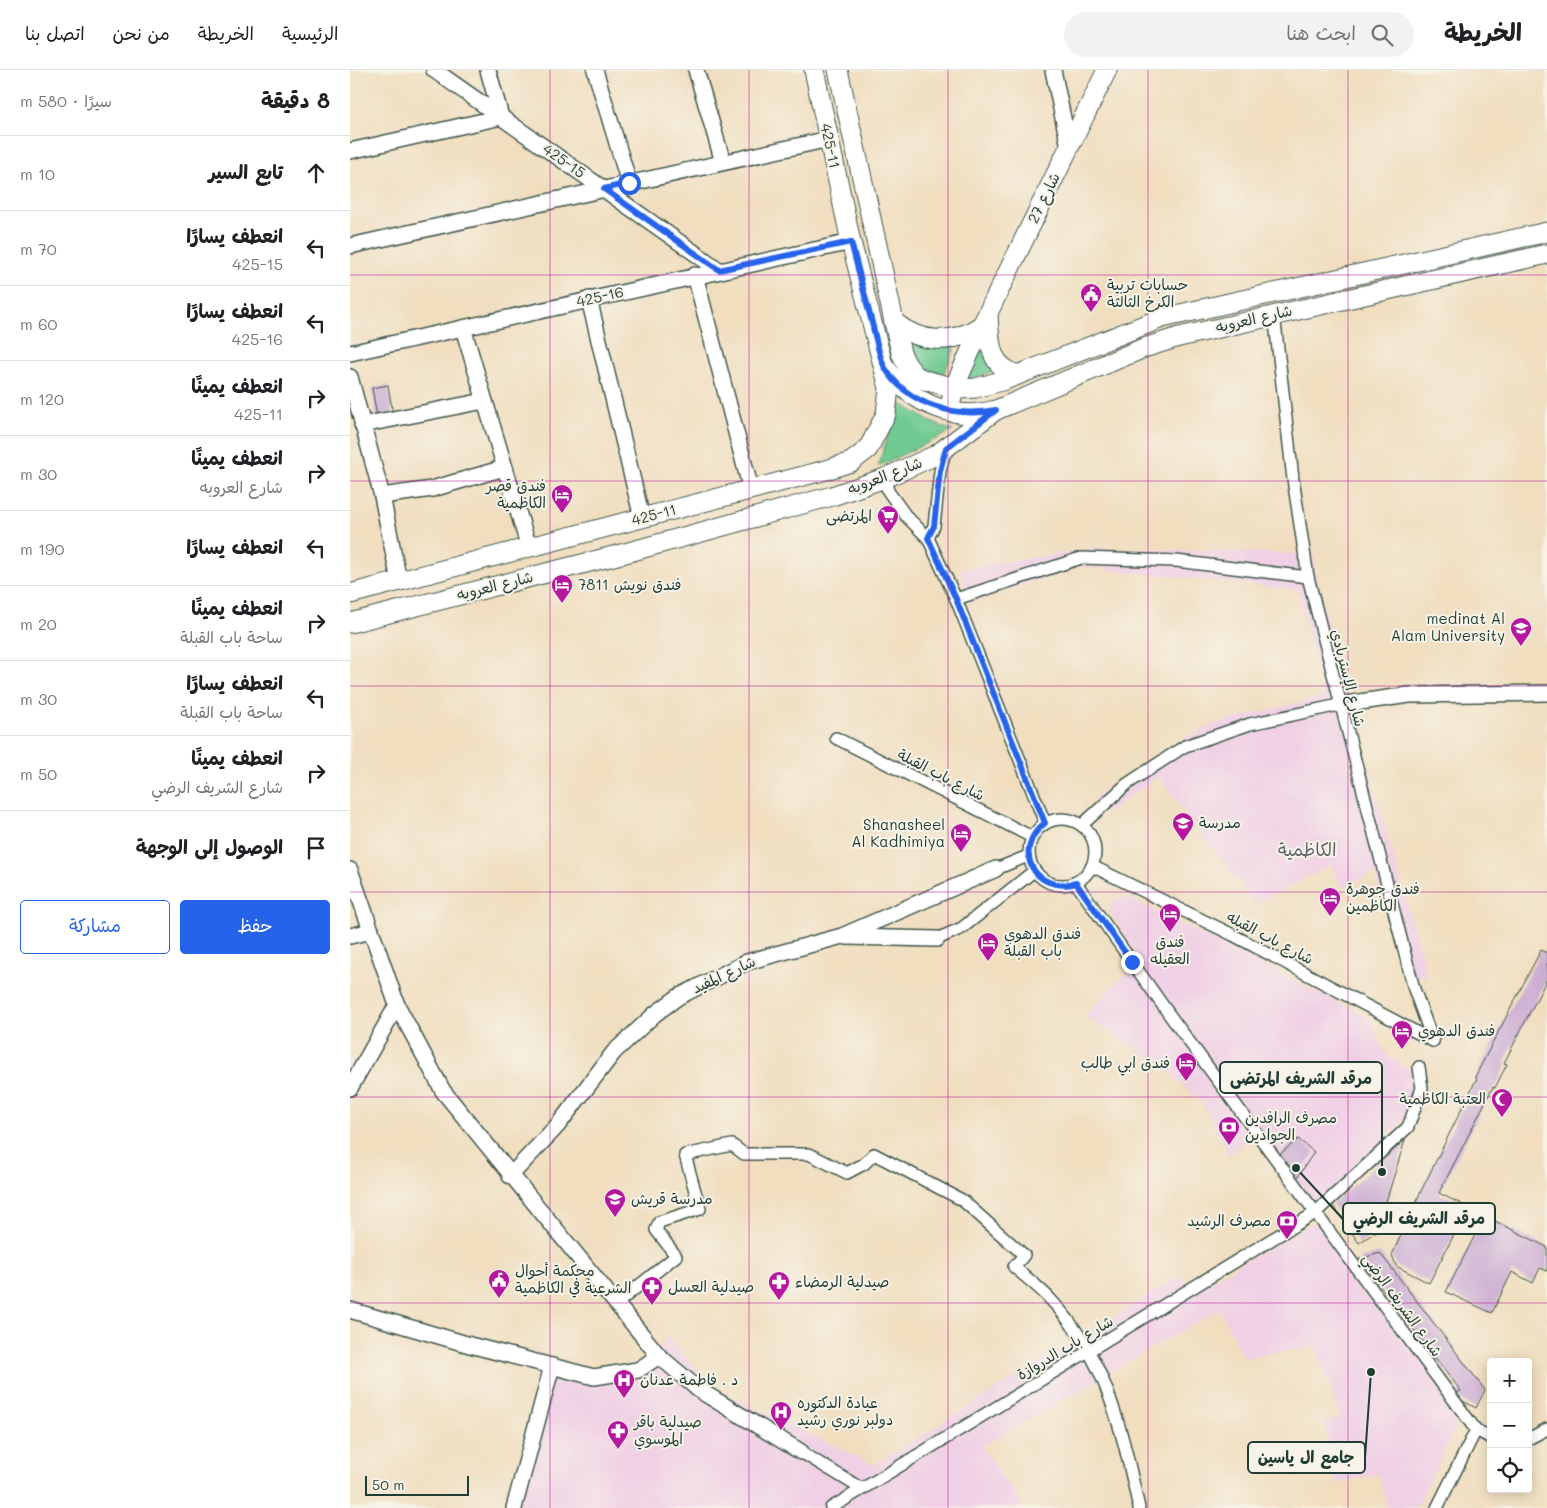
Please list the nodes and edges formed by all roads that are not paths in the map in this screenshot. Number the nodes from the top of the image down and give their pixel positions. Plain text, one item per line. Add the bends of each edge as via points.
1 (434, 70) edge
2 (488, 70) edge
3 (595, 70) edge
4 (696, 70) edge
5 (814, 70) edge
6 (838, 70) edge
7 (1053, 70) edge
8 (1107, 70) edge
9 (501, 117) junction
10 (829, 139) junction
11 (1069, 147) junction
12 (350, 151) edge
13 (723, 162) junction
14 (629, 183) junction
15 (604, 189) junction
16 (1547, 232) edge
17 (851, 242) junction
18 (350, 246) edge
19 (1547, 254) edge
20 (719, 270) junction
21 (694, 275) junction
22 (589, 299) junction
23 (1274, 314) junction
24 (985, 319) junction
25 (894, 322) junction
26 (463, 328) junction
27 (350, 353) edge
28 (907, 365) joint
29 (884, 366) junction
30 (350, 377) edge
31 (1012, 378) junction
32 (954, 388) junction
33 (976, 388) junction
34 (484, 401) junction
35 (1003, 407) junction
36 (949, 411) junction
37 (362, 425) junction
38 (946, 448) junction
39 (504, 468) junction
40 (885, 478) junction
41 (751, 490) junction
42 (382, 496) junction
43 (642, 518) junction
44 (928, 538) junction
45 (529, 548) junction
46 (1308, 577) junction
47 (399, 581) junction
48 (350, 594) edge
49 (956, 599) junction
50 (350, 623) edge
51 (1547, 693) edge
52 (1339, 705) junction
53 (836, 738) dead end
54 (1045, 823) junction
55 (1082, 825) junction
56 (1032, 837) junction
57 (1028, 856) junction
58 (1092, 866) junction
59 (996, 869) joint
60 (350, 870) edge
61 (1034, 871) junction
62 (1076, 883) junction
63 (371, 931) junction
64 (350, 936) edge
65 (842, 936) junction
66 (937, 940) joint
67 (397, 1005) junction
68 (1433, 1041) joint
69 (1419, 1068) dead end
70 (352, 1080) edge
71 (510, 1176) junction
72 (1315, 1213) junction
73 (616, 1304) junction
74 (350, 1310) edge
75 (1089, 1351) junction
76 (659, 1356) junction
77 (552, 1366) junction
78 (1547, 1429) edge
79 (1476, 1430) junction
80 (1487, 1436) edge
81 (1532, 1437) edge
82 (802, 1452) joint
83 (862, 1489) junction
84 (514, 1508) edge
85 (831, 1508) edge
86 (1139, 1508) edge
87 (1437, 1508) edge

1 - 9 street, 425-15
2 - 9 street
3 - 14 street
4 - 13 street
5 - 10 street, 425-11
6 - 25 street, 425-11
7 - 11 street
8 - 11 street, شارع 27
9 - 12 street
9 - 15 street, 425-15
10 - 13 street
10 - 17 street, 425-11
11 - 24 street, شارع 27
13 - 14 street
14 - 15 street
15 - 18 street
15 - 20 street, 425-15
16 - 31 street, شارع العروبه via 1162,318
17 - 20 street, 425-16
17 - 29 street, 425-11
19 - 23 street, شارع العروبه
20 - 21 street, 425-16
21 - 22 street, 425-16
21 - 41 street
22 - 26 street, 425-16
22 - 43 street
23 - 35 street, شارع العروبه via 1144,348
23 - 46 street, شارع الإستربادي
24 - 25 street via 964,336 933,340 913,334
24 - 31 street via 994,356
24 - 32 street, شارع 27
25 - 28 street, 425-11
26 - 27 street, 425-16
26 - 34 street
28 - 32 street, شارع العروبه via 924,380
29 - 36 street, 425-11 via 906,390 933,407
29 - 41 street, 425-11 via 889,401 884,420 868,449 850,462
30 - 37 street
31 - 33 street, شارع العروبه
31 - 35 street via 1000,386
32 - 33 street, شارع العروبه
32 - 36 street, شارع 27
33 - 35 street via 989,394
34 - 37 street
34 - 39 street
35 - 36 street, 425-11 via 965,413
35 - 38 street, شارع العروبه
37 - 42 street
38 - 40 street, شارع العروبه via 918,465
38 - 44 street via 934,526
39 - 42 street via 432,489
39 - 45 street
40 - 44 street via 888,491
40 - 50 street, شارع العروبه via 832,496 629,552
41 - 43 street, 425-11
42 - 47 street
43 - 45 street, 425-11
44 - 49 street
45 - 47 street, 425-11
46 - 49 street via 1176,561 1082,558
46 - 52 street, شارع الإستربادي
47 - 48 street, 425-11
49 - 54 street
51 - 52 street via 1409,695
52 - 55 street via 1250,724 1185,746 1127,784
52 - 68 street, شارع الإستربادي via 1414,989
53 - 56 street, شارع باب القبلة
54 - 55 street via 1064,819
54 - 56 street
55 - 58 street via 1094,844
56 - 57 street
57 - 59 street, شارع المفيد
57 - 61 street
58 - 62 street
58 - 68 street, شارع باب القبله via 1233,935
59 - 65 street, شارع المفيد
60 - 63 street
61 - 62 street via 1055,885
61 - 66 street via 962,928
62 - 72 street, شارع الشريف الرضي
63 - 64 street
63 - 67 street
65 - 66 street
65 - 71 street, شارع المفيد via 747,962 678,997 614,1052 558,1125
67 - 70 street
67 - 71 street via 443,1091
69 - 72 street, شارع باب الدروازة via 1422,1088 1408,1127
71 - 73 street
72 - 75 street, شارع باب الدروازة
72 - 79 street, شارع الشريف الرضي
73 - 75 street via 676,1256 656,1230 659,1222 700,1209 685,1155 732,1145 744,1154 809,1154 848,1172 864,1164 874,1154 962,1200 988,1221 1024,1255 1014,1267 1051,1300
73 - 76 street
74 - 77 street
75 - 83 street, شارع باب الدروازة
75 - 86 street via 1112,1400
76 - 77 street via 638,1370 594,1377
76 - 82 street via 699,1390
77 - 84 street
78 - 81 street
79 - 80 street
79 - 87 street
82 - 83 street
83 - 85 street, شارع باب الدروازة

